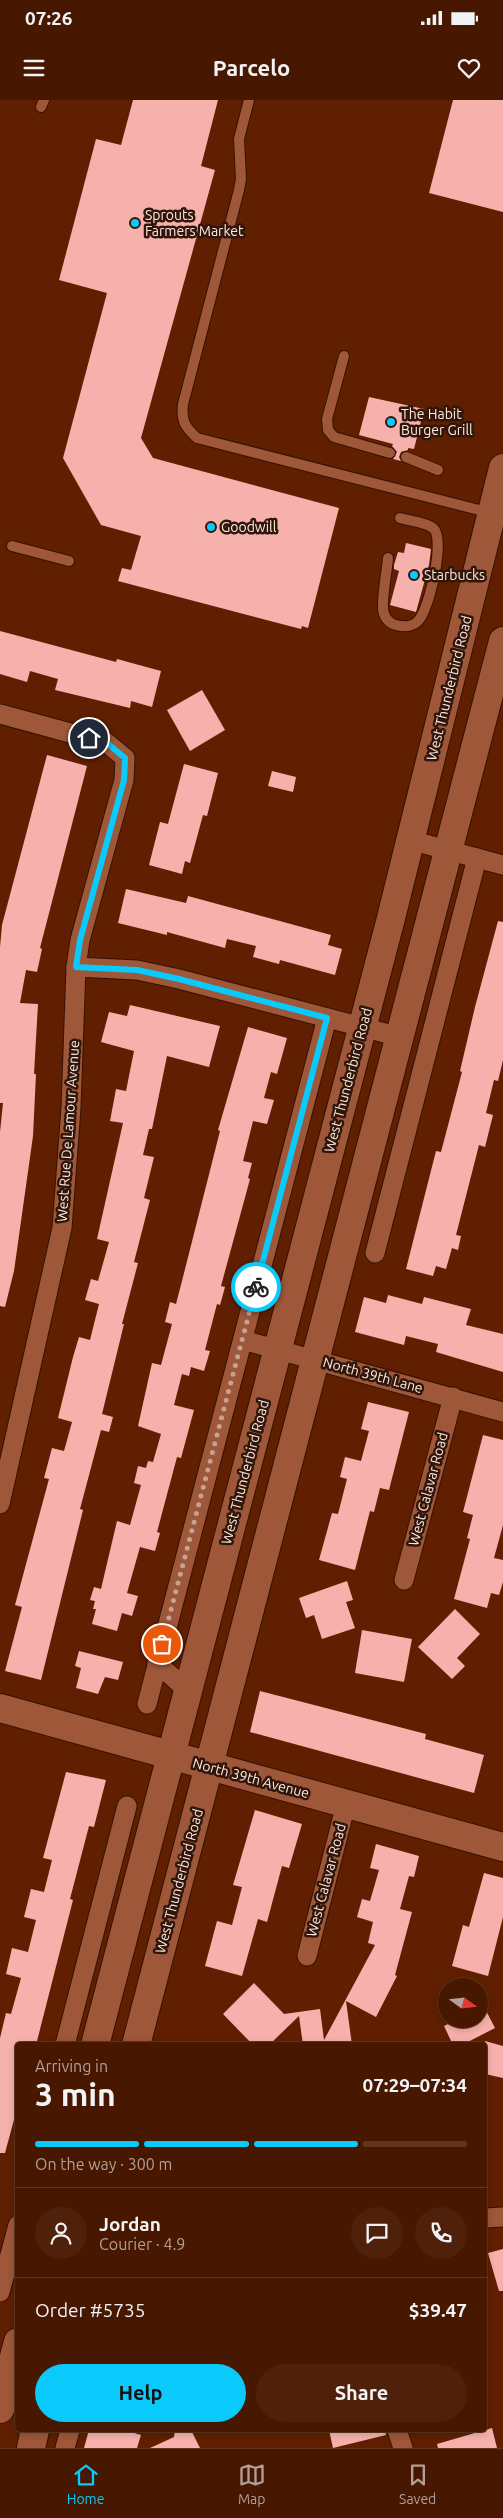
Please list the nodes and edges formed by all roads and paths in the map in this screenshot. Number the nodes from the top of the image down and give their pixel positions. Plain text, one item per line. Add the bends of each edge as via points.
1 (249, 100) edge
2 (344, 356) dead end
3 (390, 453) dead end
4 (406, 457) dead end
5 (503, 468) edge
6 (438, 470) dead end
7 (498, 514) edge
8 (400, 518) dead end
9 (12, 546) dead end
10 (388, 558) dead end
11 (69, 561) dead end
12 (503, 641) edge
13 (0, 714) edge
14 (410, 840) junction
15 (449, 851) junction
16 (477, 858) junction
17 (503, 865) edge
18 (76, 967) junction
19 (327, 1018) junction
20 (362, 1027) junction
21 (400, 1037) junction
22 (386, 1209) junction
23 (351, 1224) junction
24 (375, 1253) dead end
25 (243, 1340) junction
26 (277, 1350) junction
27 (315, 1360) junction
28 (454, 1398) junction
29 (503, 1412) edge
30 (0, 1504) edge
31 (404, 1580) dead end
32 (157, 1663) junction
33 (188, 1691) junction
34 (147, 1704) dead end
35 (0, 1708) edge
36 (171, 1756) junction
37 (209, 1766) junction
38 (346, 1804) junction
39 (127, 1806) dead end
40 (151, 1830) junction
41 (119, 1839) junction
42 (503, 1847) edge
43 (306, 1956) dead end
44 (66, 2042) edge
45 (96, 2042) edge
46 (137, 2042) edge
47 (503, 2217) edge
48 (487, 2218) edge
49 (15, 2246) edge
50 (0, 2292) edge
51 (15, 2353) edge
52 (0, 2409) edge
53 (35, 2432) edge
54 (69, 2432) edge
55 (398, 2432) edge
56 (31, 2448) edge
57 (65, 2448) edge
58 (403, 2448) edge

1 - 7 lane via 239,139 241,179 183,404 184,426 197,438
2 - 3 lane via 327,419 328,430 334,437
4 - 6 lane
5 - 7 main road, West Thunderbird Road
7 - 14 main road, West Thunderbird Road
8 - 10 lane via 433,528 438,534 439,556 424,611 418,622 405,627 392,624 385,618 382,607
9 - 11 lane
12 - 15 main road, West Thunderbird Road
13 - 18 street, West Rue De Lamour Avenue via 107,743 125,758 124,780 80,940
14 - 15 street
14 - 20 main road, West Thunderbird Road
15 - 16 street
15 - 21 main road, West Thunderbird Road
16 - 17 street
16 - 22 street
18 - 19 street via 137,970
18 - 30 street, West Rue De Lamour Avenue via 71,1108 62,1228
19 - 20 street
19 - 25 street
20 - 21 street
20 - 26 main road, West Thunderbird Road
21 - 23 main road, West Thunderbird Road
22 - 23 street
22 - 24 street
23 - 27 main road, West Thunderbird Road
25 - 26 street, North 39th Lane
25 - 32 street
26 - 27 street, North 39th Lane
26 - 33 main road, West Thunderbird Road
27 - 28 street, North 39th Lane
27 - 37 main road, West Thunderbird Road
28 - 29 street, North 39th Lane
28 - 31 street, West Calavar Road
32 - 33 street
32 - 34 street
33 - 36 main road, West Thunderbird Road
35 - 36 main road, North 39th Avenue
36 - 37 main road, North 39th Avenue
36 - 40 main road, West Thunderbird Road
37 - 38 main road, North 39th Avenue
37 - 46 main road, West Thunderbird Road
38 - 42 main road, North 39th Avenue
38 - 43 street, West Calavar Road
39 - 41 street
40 - 41 street
40 - 45 main road, West Thunderbird Road
41 - 44 street
47 - 48 street
49 - 50 street
51 - 52 main road
53 - 56 main road
54 - 57 street
55 - 58 street

